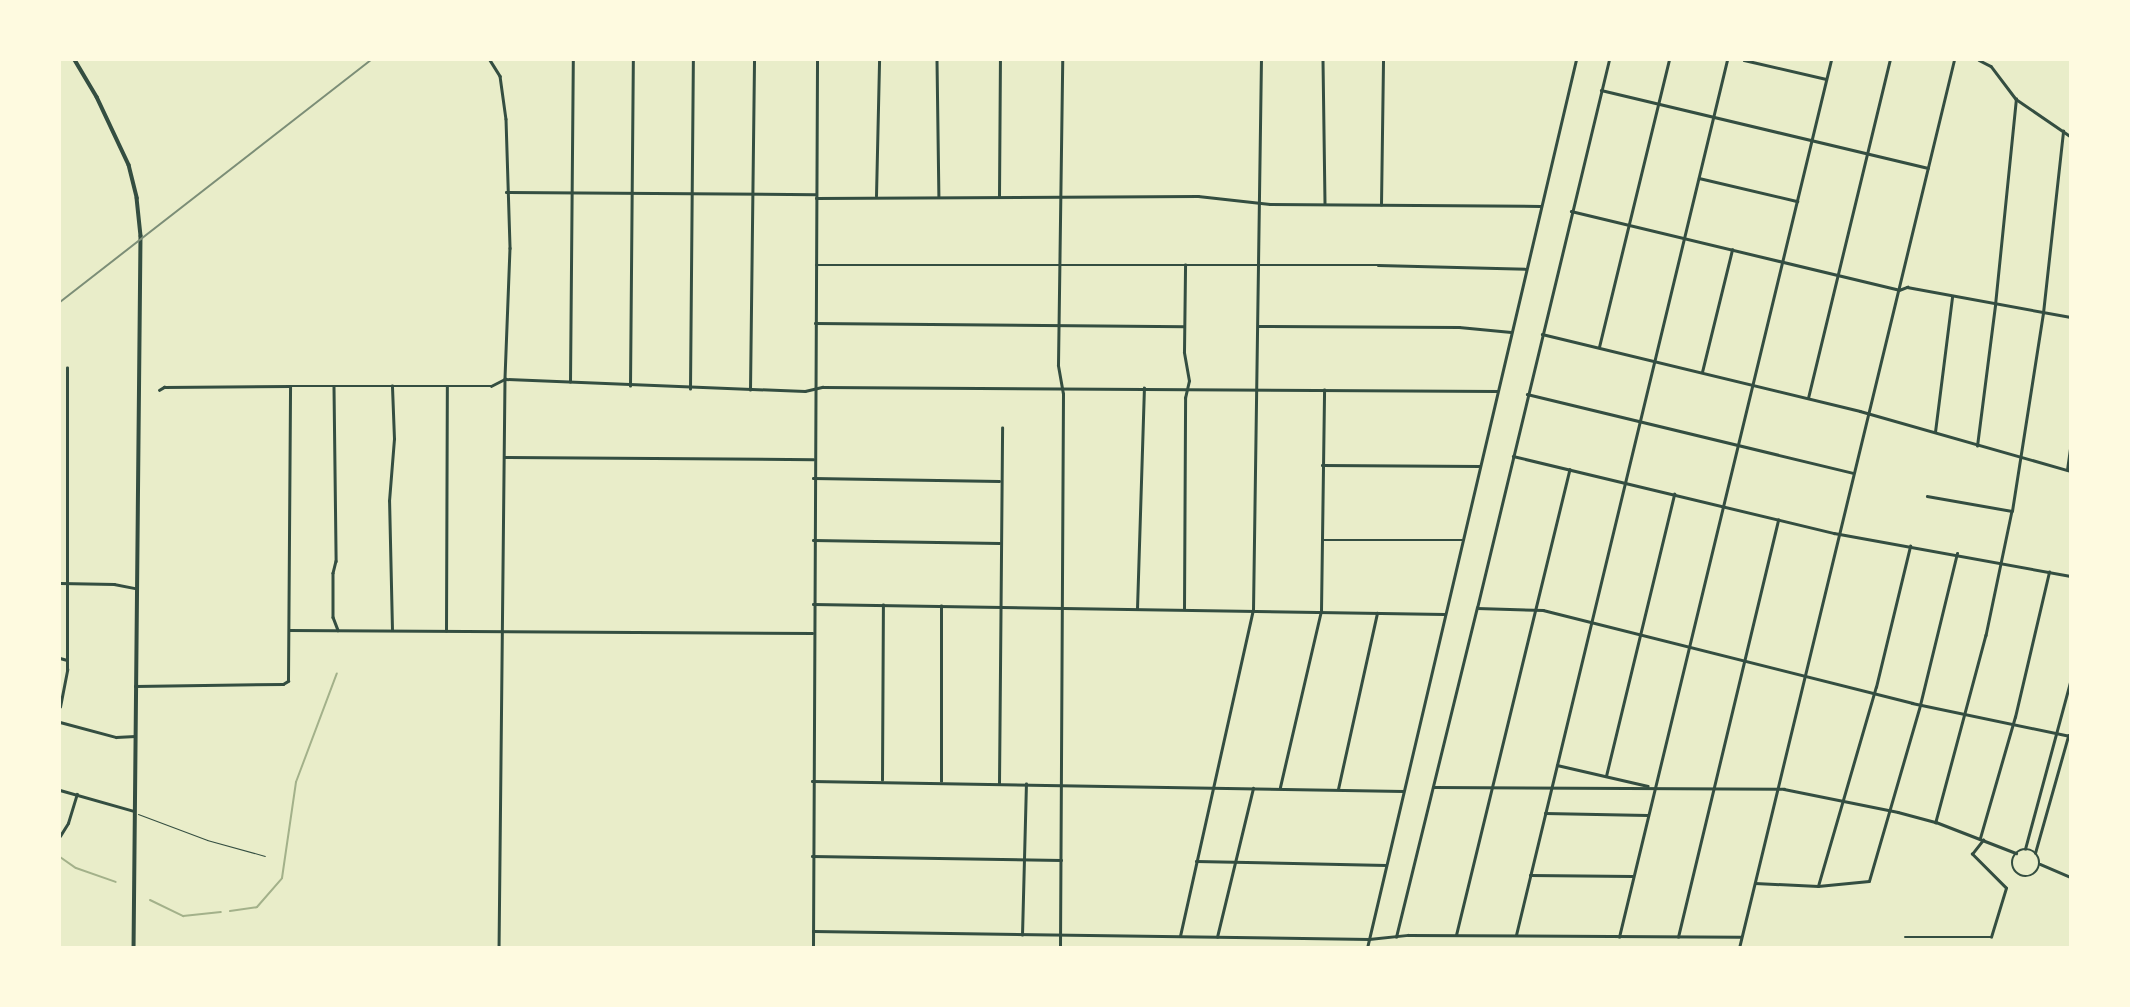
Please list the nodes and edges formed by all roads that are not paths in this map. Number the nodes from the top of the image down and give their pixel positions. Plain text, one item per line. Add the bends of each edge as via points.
1 (75, 60) edge
2 (490, 60) edge
3 (573, 60) edge
4 (633, 60) edge
5 (693, 60) edge
6 (754, 60) edge
7 (817, 60) edge
8 (879, 60) edge
9 (937, 60) edge
10 (1000, 60) edge
11 (1062, 60) edge
12 (1261, 60) edge
13 (1323, 60) edge
14 (1383, 60) edge
15 (1576, 60) edge
16 (1609, 60) edge
17 (1669, 60) edge
18 (1727, 60) edge
19 (1744, 60) edge
20 (1831, 60) edge
21 (1890, 60) edge
22 (1954, 60) edge
23 (1979, 60) edge
24 (1826, 79) junction
25 (1601, 90) junction
26 (2016, 99) junction
27 (1658, 103) junction
28 (1713, 116) junction
29 (2063, 131) junction
30 (2070, 136) edge
31 (1812, 140) junction
32 (1867, 154) junction
33 (1928, 168) junction
34 (1699, 178) junction
35 (506, 192) junction
36 (573, 194) junction
37 (633, 194) junction
38 (692, 194) junction
39 (754, 194) junction
40 (816, 196) junction
41 (939, 197) junction
42 (876, 198) junction
43 (999, 198) junction
44 (1060, 198) junction
45 (1797, 201) junction
46 (1258, 203) junction
47 (1325, 204) junction
48 (1381, 205) junction
49 (1540, 206) junction
50 (1571, 212) junction
51 (1628, 225) junction
52 (1684, 239) junction
53 (1732, 250) junction
54 (1782, 262) junction
55 (1061, 264) junction
56 (816, 265) junction
57 (1185, 265) junction
58 (1257, 265) junction
59 (1526, 269) junction
60 (1838, 276) junction
61 (1899, 290) junction
62 (1952, 297) junction
63 (1995, 305) junction
64 (2043, 313) junction
65 (2070, 317) edge
66 (815, 323) junction
67 (1059, 326) junction
68 (1184, 326) junction
69 (1258, 326) junction
70 (1511, 332) junction
71 (1542, 334) junction
72 (1599, 347) junction
73 (1655, 360) junction
74 (67, 368) dead end
75 (1702, 372) junction
76 (60, 376) edge
77 (66, 376) junction
78 (505, 379) junction
79 (570, 382) junction
80 (1752, 384) junction
81 (334, 385) junction
82 (290, 386) junction
83 (392, 386) junction
84 (447, 386) junction
85 (630, 386) junction
86 (690, 388) junction
87 (1063, 388) junction
88 (1144, 388) junction
89 (1185, 388) junction
90 (814, 389) junction
91 (1256, 389) junction
92 (159, 390) dead end
93 (750, 390) junction
94 (1324, 390) junction
95 (1497, 391) junction
96 (1527, 394) junction
97 (1808, 398) junction
98 (1869, 413) junction
99 (1639, 421) junction
100 (1002, 428) dead end
101 (1934, 433) junction
102 (60, 436) edge
103 (65, 437) junction
104 (1737, 446) junction
105 (1977, 446) junction
106 (2070, 449) edge
107 (1513, 456) junction
108 (504, 457) junction
109 (813, 458) junction
110 (2021, 459) junction
111 (1322, 465) junction
112 (1480, 466) junction
113 (1569, 470) junction
114 (2069, 470) edge
115 (1854, 474) junction
116 (813, 478) junction
117 (999, 481) junction
118 (1625, 482) junction
119 (60, 486) edge
120 (65, 487) junction
121 (1674, 494) junction
122 (1927, 496) dead end
123 (1723, 506) junction
124 (2012, 511) junction
125 (1778, 520) junction
126 (60, 534) edge
127 (1840, 534) junction
128 (65, 535) junction
129 (813, 540) junction
130 (1323, 540) junction
131 (1462, 540) junction
132 (999, 543) junction
133 (1910, 546) junction
134 (1957, 553) junction
135 (2001, 562) junction
136 (2049, 572) junction
137 (2070, 576) edge
138 (60, 583) edge
139 (65, 583) junction
140 (135, 588) junction
141 (813, 604) junction
142 (883, 605) junction
143 (941, 606) junction
144 (999, 607) junction
145 (1062, 608) junction
146 (1477, 608) junction
147 (1137, 609) junction
148 (1184, 609) junction
149 (1535, 609) junction
150 (1253, 610) junction
151 (1321, 611) junction
152 (1377, 613) junction
153 (1444, 614) junction
154 (1591, 622) junction
155 (289, 630) junction
156 (338, 630) junction
157 (392, 630) junction
158 (501, 630) junction
159 (446, 631) junction
160 (813, 633) junction
161 (1639, 633) junction
162 (1689, 646) junction
163 (60, 658) edge
164 (1745, 659) junction
165 (67, 660) junction
166 (1806, 674) junction
167 (2070, 682) edge
168 (135, 686) junction
169 (1874, 694) junction
170 (1920, 705) junction
171 (60, 707) edge
172 (1966, 715) junction
173 (60, 722) edge
174 (2013, 725) junction
175 (2057, 734) junction
176 (135, 736) junction
177 (2069, 736) edge
178 (1557, 765) junction
179 (1606, 776) junction
180 (812, 780) junction
181 (882, 781) junction
182 (940, 782) junction
183 (999, 784) junction
184 (1026, 784) junction
185 (1062, 785) junction
186 (1213, 787) junction
187 (1433, 787) junction
188 (1492, 787) junction
189 (1552, 787) junction
190 (1253, 788) junction
191 (1279, 788) junction
192 (1654, 788) junction
193 (1714, 788) junction
194 (1338, 789) junction
195 (1778, 789) junction
196 (60, 790) edge
197 (1403, 791) junction
198 (76, 794) junction
199 (1845, 800) junction
200 (1891, 810) junction
201 (135, 812) junction
202 (1545, 813) junction
203 (1648, 815) junction
204 (1936, 822) junction
205 (60, 835) edge
206 (1981, 839) junction
207 (2025, 849) junction
208 (2016, 853) junction
209 (2035, 853) junction
210 (265, 856) dead end
211 (812, 856) junction
212 (1024, 859) junction
213 (1060, 860) junction
214 (1196, 861) junction
215 (1233, 862) junction
216 (1386, 864) junction
217 (2040, 864) junction
218 (1530, 875) junction
219 (1633, 876) junction
220 (2070, 877) edge
221 (1755, 883) junction
222 (1818, 886) junction
223 (812, 931) junction
224 (1022, 934) junction
225 (1059, 934) junction
226 (1456, 935) junction
227 (1516, 935) junction
228 (1180, 936) junction
229 (1217, 937) junction
230 (1396, 937) junction
231 (1619, 937) junction
232 (1678, 937) junction
233 (1741, 937) junction
234 (1905, 937) dead end
235 (1369, 939) junction
236 (134, 947) edge
237 (499, 947) edge
238 (813, 947) edge
239 (1059, 947) edge
240 (1367, 947) edge
241 (1739, 947) edge

1 - 140 main road via 111,124 135,186 142,271
2 - 35 street via 502,84
3 - 36 street
4 - 37 street
5 - 38 street
6 - 39 street
7 - 40 street
8 - 42 street
9 - 41 street
10 - 43 street
11 - 44 street
12 - 46 street
13 - 47 street
14 - 48 street
15 - 49 street
16 - 25 street
17 - 27 street
18 - 28 street
19 - 24 street
20 - 24 street
21 - 32 street
22 - 33 street
23 - 26 street via 1991,66
24 - 31 street
25 - 27 street
25 - 50 street
26 - 29 street
26 - 63 street
27 - 28 street
27 - 51 street
28 - 31 street
28 - 34 street
29 - 30 street
29 - 64 street
31 - 32 street
31 - 45 street
32 - 33 street
32 - 60 street
33 - 61 street
34 - 45 street
34 - 52 street
35 - 36 street
35 - 78 street via 510,248
36 - 37 street
36 - 79 street
37 - 38 street
37 - 85 street
38 - 39 street
38 - 86 street
39 - 40 street
39 - 93 street
40 - 42 street
40 - 56 street
41 - 42 street
41 - 43 street
43 - 44 street
44 - 46 street via 1198,196
44 - 55 street
45 - 54 street
46 - 47 street
46 - 58 street
47 - 48 street
48 - 49 street
49 - 59 street
50 - 51 street
50 - 71 street
51 - 52 street
51 - 72 street
52 - 53 street
52 - 73 street
53 - 54 street
53 - 75 street
54 - 60 street
54 - 80 street
55 - 56 street
55 - 57 street
55 - 67 street
56 - 66 street
57 - 58 street
57 - 68 street
58 - 59 street
58 - 69 street
59 - 70 street
60 - 61 street
60 - 97 street
61 - 62 street via 1907,287
61 - 98 street
62 - 63 street
62 - 101 street
63 - 64 street
63 - 105 street
64 - 65 street
64 - 110 street
66 - 67 street
66 - 90 street
67 - 68 street
67 - 87 street via 1058,365
68 - 89 street via 1189,381
69 - 70 street via 1459,327
69 - 91 street
70 - 95 street
71 - 72 street
71 - 96 street
72 - 73 street
73 - 75 street
73 - 99 street
74 - 77 street
75 - 80 street
76 - 77 street
77 - 103 street
78 - 79 street
78 - 84 street via 491,386
78 - 108 street
79 - 85 street
80 - 97 street
80 - 104 street
81 - 82 street
81 - 83 street
81 - 156 street via 336,561 332,610
82 - 92 street
82 - 155 street
83 - 84 street
83 - 157 street
84 - 159 street
85 - 86 street
86 - 93 street
87 - 88 street
87 - 90 street
87 - 145 street
88 - 89 street
88 - 147 street
89 - 91 street
89 - 148 street
90 - 93 street
90 - 109 street
91 - 94 street
91 - 150 street
94 - 95 street
94 - 111 street
95 - 112 street
96 - 99 street
96 - 107 street
97 - 98 street
98 - 101 street
98 - 115 street
99 - 104 street
99 - 118 street
100 - 117 street
101 - 105 street
102 - 103 street
103 - 120 street
104 - 115 street
104 - 123 street
105 - 110 street
106 - 114 street
107 - 113 street
107 - 146 street
108 - 109 street
108 - 158 street
109 - 116 street
110 - 114 street
110 - 124 street
111 - 112 street
111 - 130 street
112 - 131 street
113 - 118 street
113 - 149 street
115 - 127 street
116 - 117 street
116 - 129 street
117 - 132 street
118 - 121 street
118 - 154 street
119 - 120 street
120 - 128 street
121 - 123 street
121 - 161 street
122 - 124 street
123 - 125 street
123 - 162 street
124 - 135 street
125 - 127 street
125 - 164 street
126 - 128 street
127 - 133 street
127 - 166 street
128 - 139 street
129 - 132 street
129 - 141 street
130 - 131 street
130 - 151 street
131 - 153 street
132 - 144 street
133 - 134 street
133 - 169 street
134 - 135 street
134 - 170 street
135 - 136 street
135 - 172 street
136 - 137 street
136 - 174 street
138 - 139 street
139 - 140 street
139 - 165 street
140 - 168 main road
141 - 142 street
141 - 160 street
142 - 143 street
142 - 181 street
143 - 144 street
143 - 182 street
144 - 145 street
144 - 183 street
145 - 147 street
145 - 185 street
146 - 149 street
146 - 187 street
147 - 148 street
148 - 150 street
149 - 154 street
149 - 188 street
150 - 151 street
150 - 186 street
151 - 152 street
151 - 191 street
152 - 153 street
152 - 194 street
153 - 197 street
154 - 161 street
154 - 178 street
155 - 156 street
155 - 168 street via 287,682
156 - 157 street
157 - 159 street
158 - 159 street
158 - 160 street
158 - 237 street
160 - 180 street
161 - 162 street
161 - 179 street
162 - 164 street
162 - 192 street
163 - 165 street
164 - 166 street
164 - 193 street
165 - 171 street
166 - 169 street
166 - 195 street
167 - 175 street
168 - 176 main road
169 - 170 street
169 - 199 street
170 - 172 street
170 - 200 street
172 - 174 street
172 - 204 street
173 - 176 street via 116,737
174 - 175 street
174 - 206 street
175 - 177 street
175 - 207 street
176 - 201 main road
177 - 209 street
178 - 179 street
178 - 189 street
179 - 192 street
180 - 181 street
180 - 211 street
181 - 182 street
182 - 183 street
183 - 184 street
184 - 185 street
184 - 212 street
185 - 186 street
185 - 213 street
186 - 190 street
186 - 214 street
187 - 188 street
187 - 230 street
188 - 189 street
188 - 226 street
189 - 192 street
189 - 202 street
190 - 191 street
190 - 215 street
191 - 194 street
192 - 193 street
192 - 203 street
193 - 195 street
193 - 232 street
194 - 197 street
195 - 199 street
195 - 221 street
196 - 198 street
197 - 216 street
198 - 201 street
198 - 205 street
199 - 200 street
199 - 222 street
200 - 204 street
200 - 222 street via 1869,881
201 - 210 lane
201 - 236 main road
202 - 203 street
202 - 218 street
203 - 219 street
204 - 206 street
206 - 208 street
206 - 234 street via 1972,854 2006,888 1991,937
207 - 208 street
207 - 209 street
208 - 217 street via 2012,866 2020,876 2033,876
209 - 217 street
211 - 212 street
211 - 223 street
212 - 213 street
212 - 224 street
213 - 225 street
214 - 215 street
214 - 228 street
215 - 216 street
215 - 229 street
216 - 235 street
217 - 220 street
218 - 219 street
218 - 227 street
219 - 231 street
221 - 222 street
221 - 233 street
223 - 224 street
223 - 238 street
224 - 225 street
225 - 228 street
225 - 239 street
226 - 227 street
226 - 230 street
227 - 231 street
228 - 229 street
229 - 235 street
230 - 235 street
231 - 232 street
232 - 233 street
233 - 241 street
235 - 240 street

